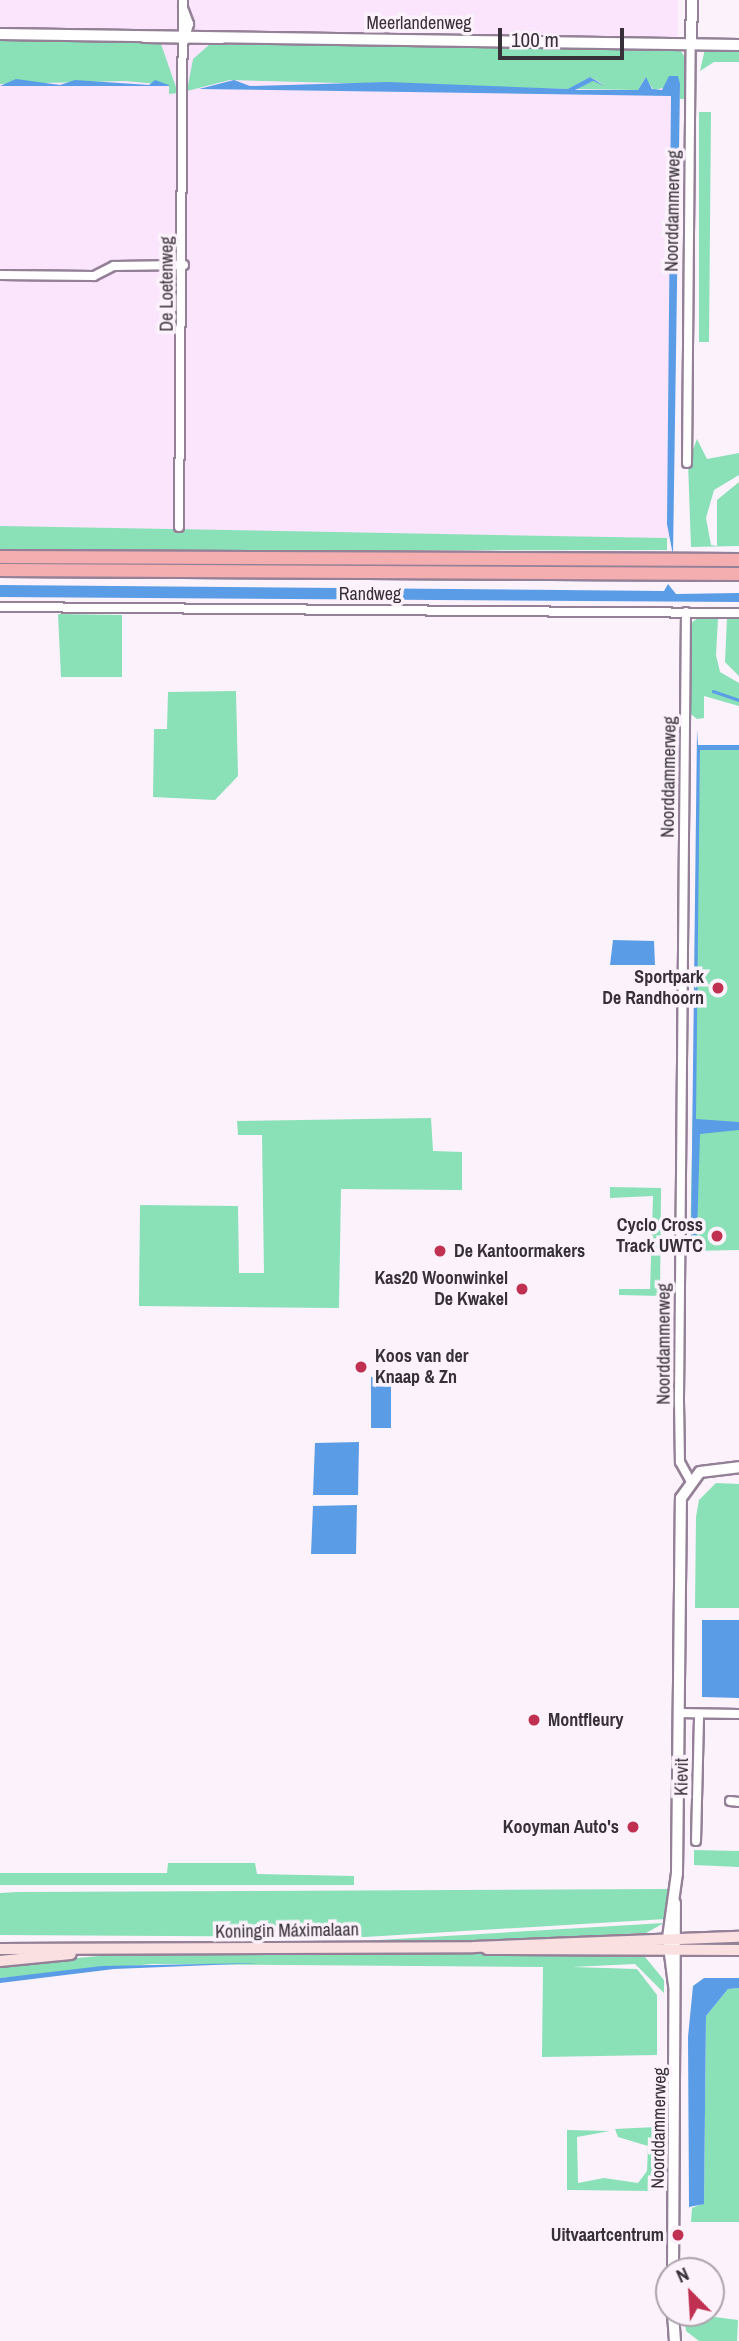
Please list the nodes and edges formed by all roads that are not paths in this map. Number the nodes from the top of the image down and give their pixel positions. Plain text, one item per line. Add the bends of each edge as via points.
1 (691, 0) edge
2 (183, 4) edge
3 (0, 34) edge
4 (184, 36) junction
5 (691, 44) junction
6 (739, 45) edge
7 (184, 265) junction
8 (0, 275) edge
9 (687, 463) dead end
10 (179, 527) dead end
11 (0, 557) edge
12 (739, 560) edge
13 (0, 570) edge
14 (739, 574) edge
15 (0, 607) edge
16 (686, 612) junction
17 (739, 613) edge
18 (739, 1467) edge
19 (690, 1480) junction
20 (678, 1713) junction
21 (699, 1713) junction
22 (739, 1714) edge
23 (696, 1841) dead end
24 (673, 1937) junction
25 (739, 1937) edge
26 (474, 1947) junction
27 (0, 1950) edge
28 (673, 1950) junction
29 (739, 1950) edge
30 (102, 1951) junction
31 (0, 1961) edge
32 (673, 2257) edge

1 - 5 street, Noorddammerweg
2 - 4 street, De Loetenweg
3 - 4 street, Meerlandenweg
4 - 5 street, Meerlandenweg
4 - 7 street, De Loetenweg
5 - 6 street, Meerlandenweg
5 - 9 street, Noorddammerweg
7 - 8 street via 114,266 94,276
7 - 10 street, De Loetenweg
11 - 12 highway
13 - 14 highway
15 - 16 street, Randweg
16 - 17 street, Randweg
16 - 19 street, Noorddammerweg via 679,1401 680,1462
18 - 19 street via 705,1470
19 - 20 street, Noorddammerweg via 681,1498
20 - 21 street
20 - 24 street, Noorddammerweg
21 - 22 street
21 - 23 street, Kievit
24 - 25 main road, Koningin Máximalaan
24 - 26 main road, Koningin Máximalaan
24 - 28 street, Noorddammerweg
26 - 28 main road, Koningin Máximalaan via 540,1953
26 - 30 main road, Koningin Máximalaan
27 - 30 main road, Koningin Máximalaan
28 - 29 main road, Koningin Máximalaan
28 - 32 street, Noorddammerweg
30 - 31 main road, Koningin Máximalaan

